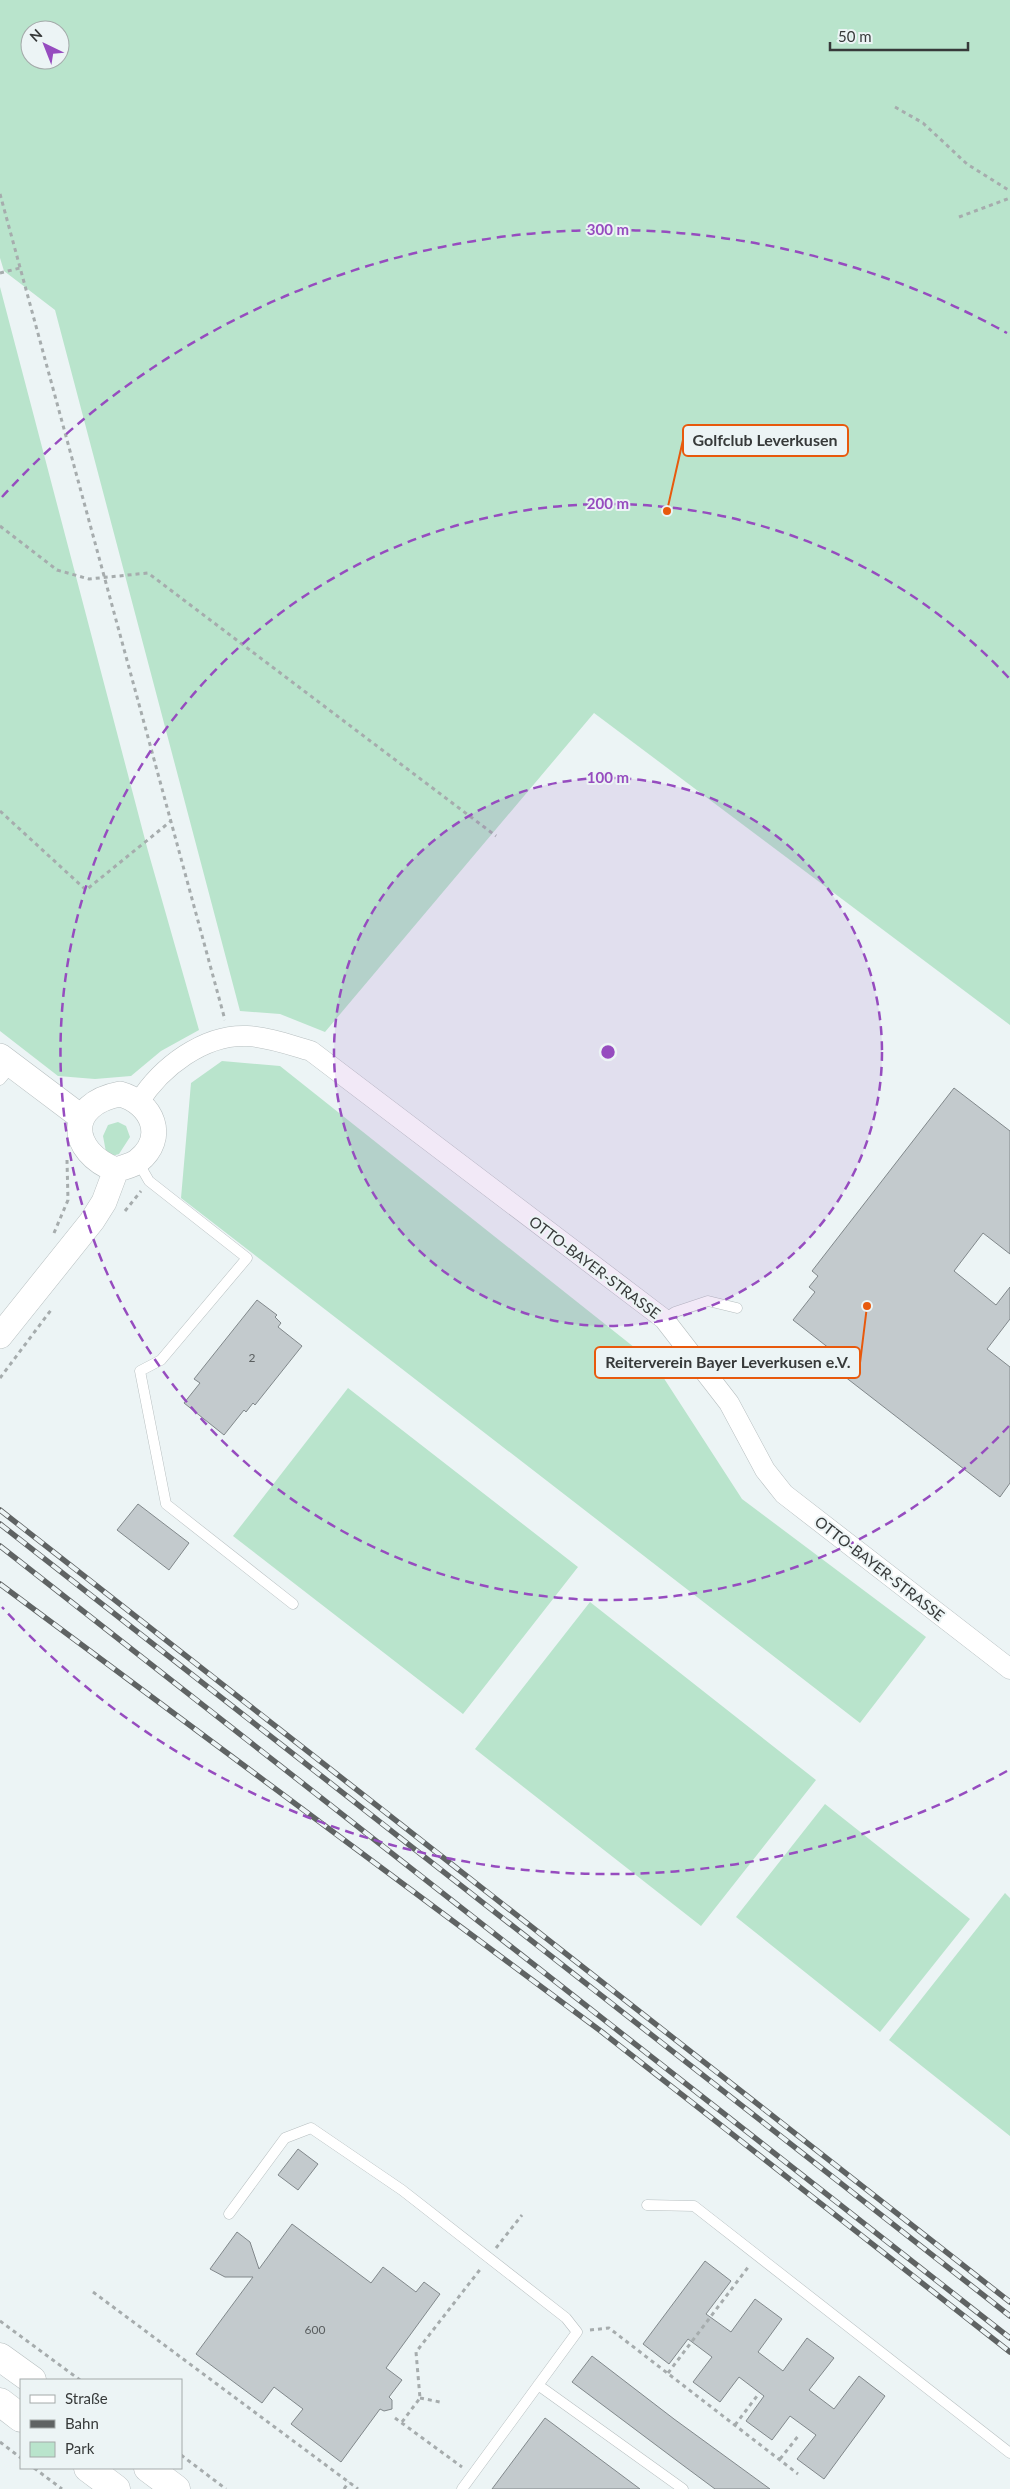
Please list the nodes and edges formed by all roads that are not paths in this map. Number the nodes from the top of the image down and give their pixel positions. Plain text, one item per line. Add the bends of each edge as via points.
1 (4, 1067) edge
2 (139, 1102) junction
3 (82, 1117) junction
4 (127, 1166) junction
5 (737, 1308) dead end
6 (664, 1319) junction
7 (0, 1336) edge
8 (293, 1604) dead end
9 (1010, 1669) edge
10 (647, 2205) dead end
11 (229, 2214) dead end
12 (0, 2357) edge
13 (31, 2379) edge
14 (538, 2386) junction
15 (0, 2402) edge
16 (20, 2417) edge
17 (1010, 2453) edge
18 (89, 2469) edge
19 (149, 2469) edge
20 (116, 2489) edge
21 (176, 2489) edge
22 (462, 2489) edge
23 (684, 2489) edge

1 - 3 street
2 - 3 street via 120,1094 103,1098
2 - 4 street via 147,1110 154,1128 148,1150
2 - 6 street, OTTO-BAYER-STRASSE via 159,1076 193,1050 229,1037 273,1040 311,1052
3 - 4 street via 82,1142 91,1156
4 - 7 street via 92,1221
4 - 8 lane via 247,1258 161,1360 140,1371 166,1504
5 - 6 lane via 708,1301
6 - 9 street, OTTO-BAYER-STRASSE via 729,1402 765,1470 784,1494
10 - 17 lane via 694,2206
11 - 14 lane via 285,2138 312,2128 402,2190 566,2318 577,2332
12 - 13 main road
14 - 22 lane
14 - 23 lane
15 - 16 main road
18 - 20 main road
19 - 21 main road

